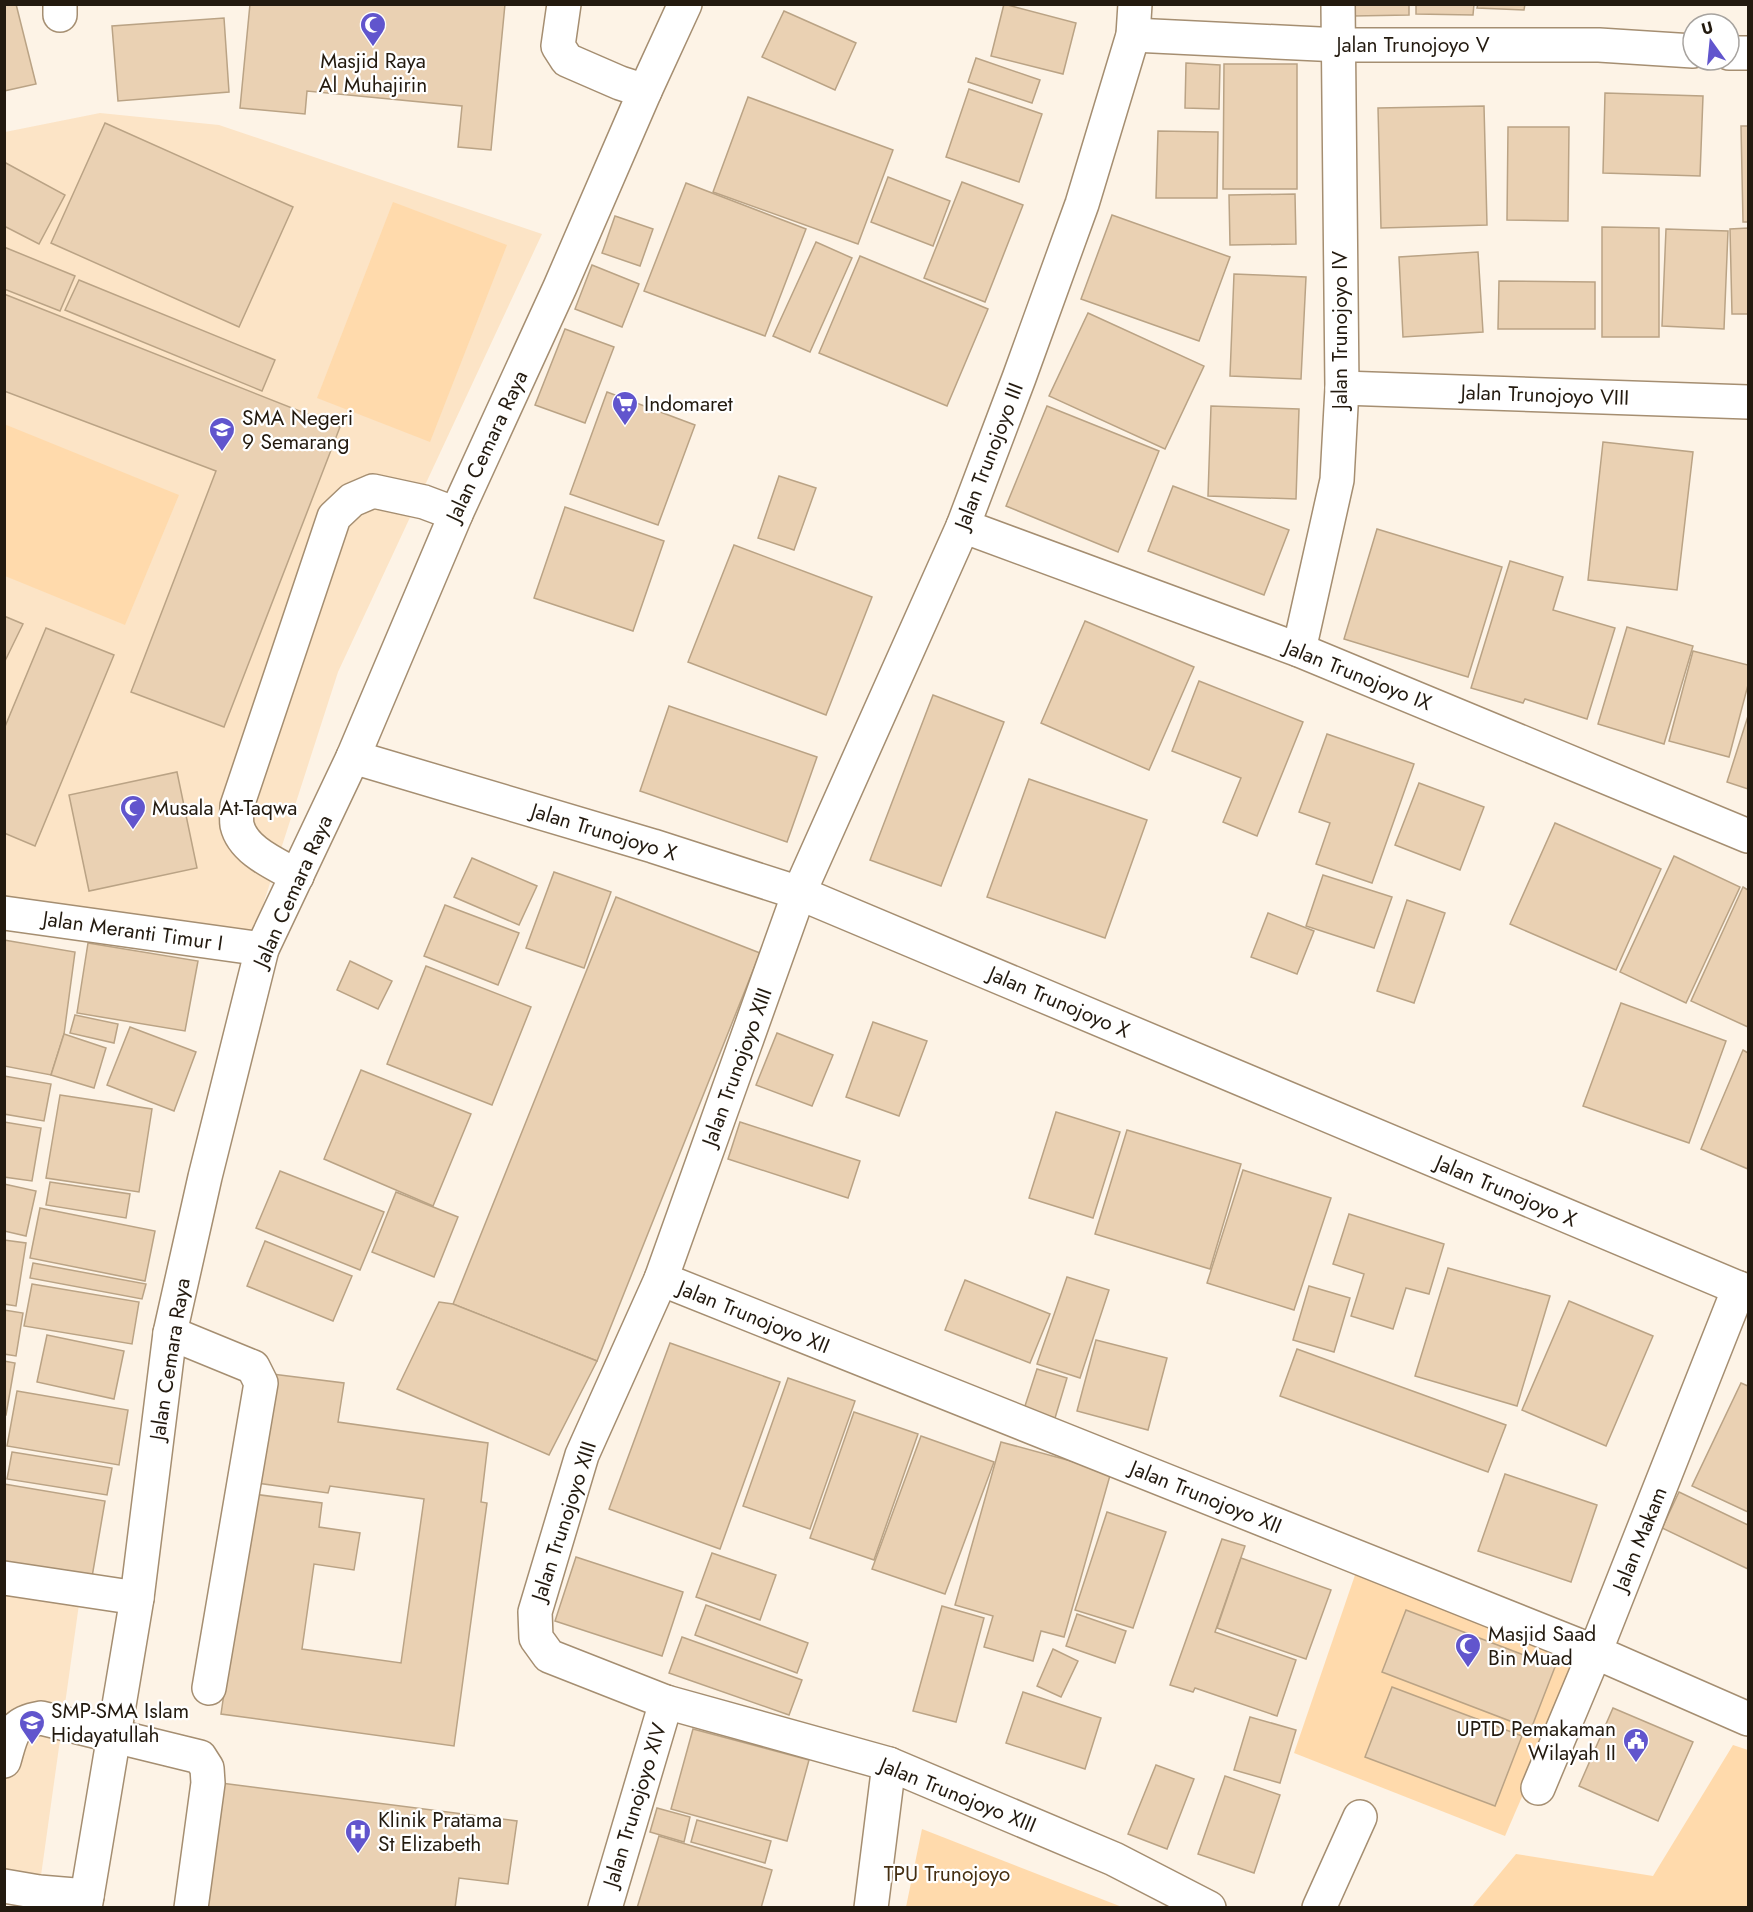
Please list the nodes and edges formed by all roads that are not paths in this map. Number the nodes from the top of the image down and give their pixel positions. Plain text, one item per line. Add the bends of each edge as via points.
1 (564, 4) edge
2 (685, 4) edge
3 (1338, 4) edge
4 (1134, 20) edge
5 (1340, 45) junction
6 (1681, 50) edge
7 (645, 91) junction
8 (1342, 388) junction
9 (1749, 402) edge
10 (456, 514) junction
11 (963, 526) junction
12 (1299, 650) junction
13 (352, 757) junction
14 (1749, 836) edge
15 (297, 876) junction
16 (799, 893) junction
17 (4, 913) edge
18 (262, 949) junction
19 (661, 1279) junction
20 (1744, 1290) edge
21 (171, 1333) junction
22 (4, 1578) edge
23 (137, 1598) junction
24 (1595, 1652) junction
25 (209, 1688) dead end
26 (666, 1702) junction
27 (1749, 1719) edge
28 (114, 1734) junction
29 (4, 1761) edge
30 (889, 1764) junction
31 (1538, 1788) dead end
32 (1360, 1817) dead end
33 (4, 1886) edge
34 (86, 1902) edge
35 (191, 1908) edge
36 (605, 1908) edge
37 (871, 1908) edge
38 (1209, 1908) edge
39 (1319, 1908) edge

1 - 7 street via 558,46 567,60
2 - 7 street, Jalan Cemara Raya
3 - 5 street, Jalan Trunojoyo IV
4 - 5 street, Jalan Trunojoyo V
4 - 11 street, Jalan Trunojoyo III via 1082,204
5 - 6 street, Jalan Trunojoyo V via 1599,45
5 - 8 street, Jalan Trunojoyo IV
7 - 10 street, Jalan Cemara Raya
8 - 9 street, Jalan Trunojoyo VIII
8 - 12 street, Jalan Trunojoyo IV via 1337,480
10 - 13 street, Jalan Cemara Raya
10 - 15 street via 424,502 373,491 352,500 334,517 237,806 237,825 245,842
11 - 12 street, Jalan Trunojoyo IX
11 - 16 street, Jalan Trunojoyo III
12 - 14 street, Jalan Trunojoyo IX
13 - 15 street, Jalan Cemara Raya
13 - 16 street, Jalan Trunojoyo X
15 - 18 street, Jalan Cemara Raya
16 - 19 street, Jalan Trunojoyo XIII
16 - 20 street, Jalan Trunojoyo X
17 - 18 street, Jalan Meranti Timur I
18 - 21 street, Jalan Cemara Raya
19 - 24 street, Jalan Trunojoyo XII
19 - 26 street, Jalan Trunojoyo XIII via 582,1455 535,1612 536,1638 549,1656
20 - 24 street, Jalan Makam
21 - 23 street, Jalan Cemara Raya
21 - 25 street via 253,1367 261,1383
22 - 23 street
23 - 28 street, Jalan Cemara Raya
24 - 27 street, Jalan Trunojoyo XII
24 - 31 street, Jalan Makam
26 - 30 street, Jalan Trunojoyo XIII
26 - 36 street, Jalan Trunojoyo XIV
28 - 29 street via 41,1718 24,1721 12,1734
28 - 34 street, Jalan Cemara Raya
28 - 35 street via 200,1757 207,1768
30 - 37 street
30 - 38 street, Jalan Trunojoyo XIII via 1114,1859
32 - 39 street
33 - 34 street

